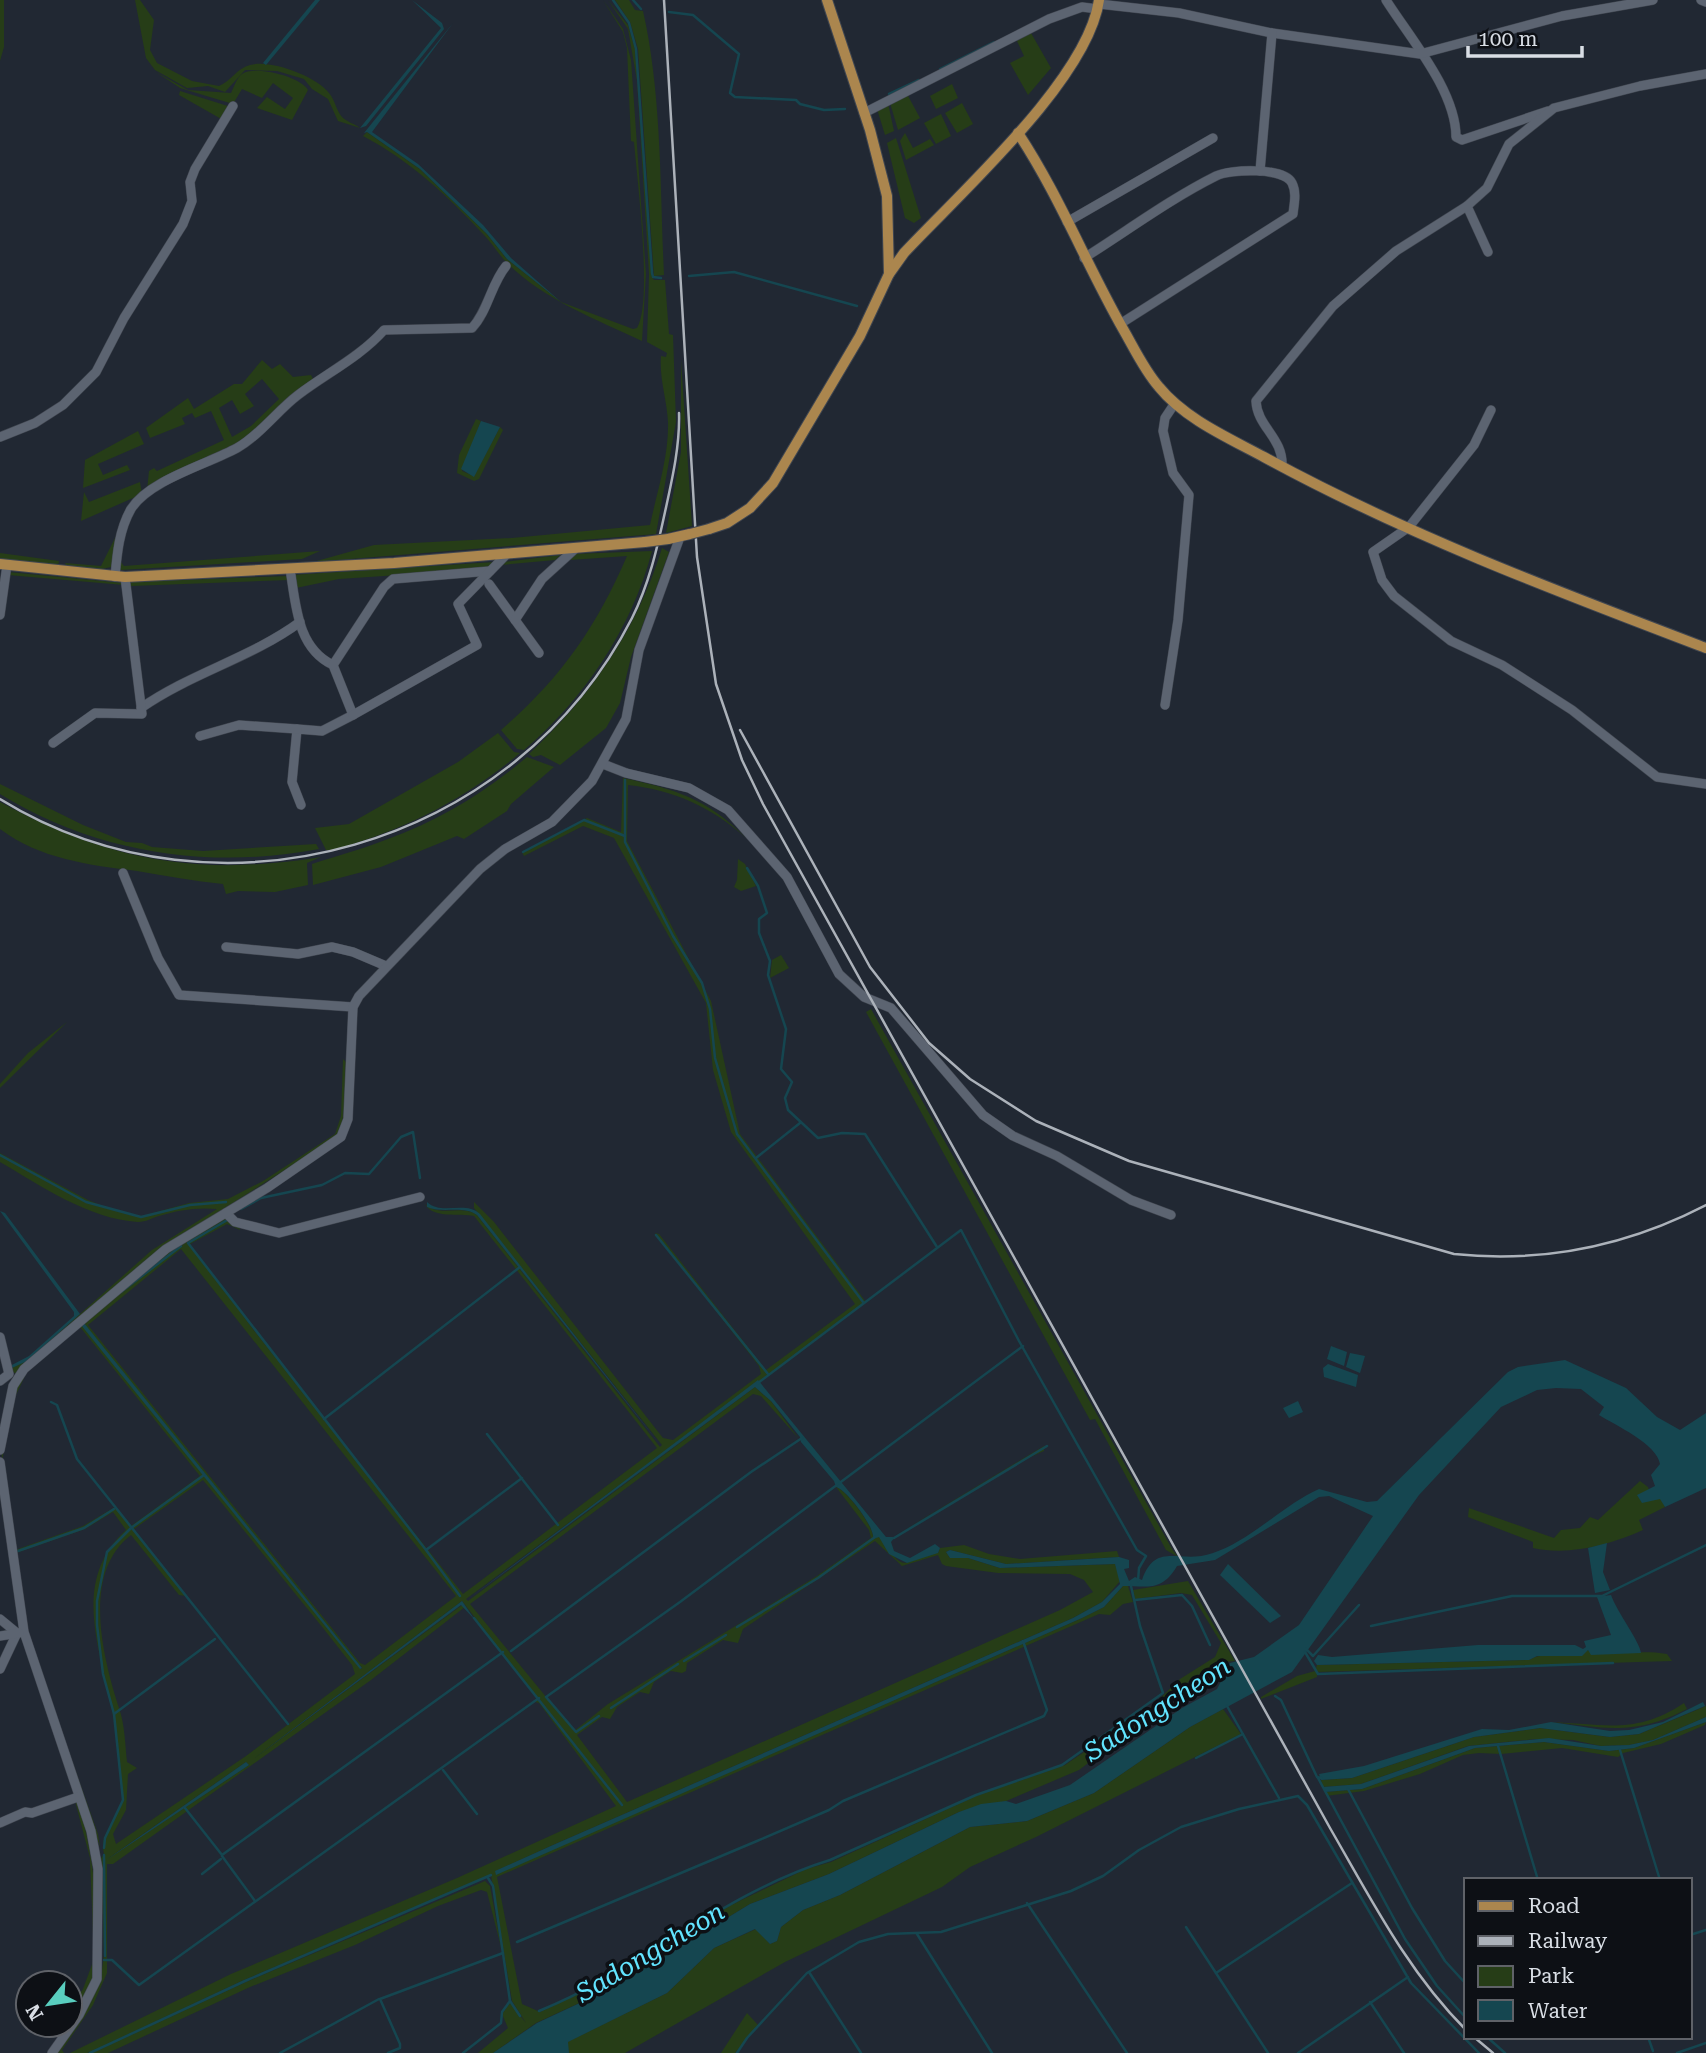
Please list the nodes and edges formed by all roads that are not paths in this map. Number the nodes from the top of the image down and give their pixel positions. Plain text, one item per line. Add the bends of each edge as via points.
1 (827, 0) edge
2 (1386, 0) edge
3 (1653, 0) edge
4 (1099, 4) edge
5 (1272, 33) junction
6 (1420, 54) junction
7 (1706, 74) edge
8 (233, 106) dead end
9 (1554, 108) junction
10 (864, 113) junction
11 (1018, 133) junction
12 (1213, 138) dead end
13 (1260, 171) junction
14 (1467, 206) junction
15 (1067, 222) junction
16 (1488, 253) dead end
17 (1084, 258) junction
18 (506, 265) dead end
19 (889, 274) junction
20 (1120, 324) junction
21 (1175, 403) junction
22 (1491, 410) dead end
23 (0, 438) edge
24 (1282, 467) junction
25 (1409, 527) junction
26 (685, 536) junction
27 (576, 548) junction
28 (507, 554) junction
29 (3, 565) edge
30 (290, 569) junction
31 (490, 571) junction
32 (120, 577) junction
33 (489, 584) dead end
34 (0, 615) edge
35 (515, 620) junction
36 (300, 622) junction
37 (1706, 648) edge
38 (539, 653) dead end
39 (333, 665) junction
40 (1165, 705) dead end
41 (141, 708) junction
42 (353, 715) junction
43 (297, 729) junction
44 (200, 736) dead end
45 (53, 743) dead end
46 (603, 764) junction
47 (1706, 784) edge
48 (301, 805) dead end
49 (123, 873) dead end
50 (226, 947) dead end
51 (386, 966) junction
52 (353, 1007) junction
53 (420, 1196) dead end
54 (226, 1213) junction
55 (1171, 1215) dead end
56 (0, 1337) edge
57 (9, 1374) edge
58 (0, 1381) edge
59 (0, 1450) edge
60 (0, 1462) edge
61 (1, 1489) edge
62 (0, 1619) edge
63 (20, 1632) junction
64 (0, 1636) edge
65 (0, 1669) edge
66 (78, 1797) junction
67 (0, 1823) edge
68 (52, 2053) edge

1 - 10 main road
2 - 6 street
3 - 6 street via 1562,16
4 - 5 street via 1179,13
4 - 10 street via 1049,19
4 - 11 main road via 1079,57
5 - 6 street
5 - 13 street
6 - 9 street via 1440,83 1455,119 1456,137 1462,140
7 - 9 street
8 - 23 street via 195,169 190,182 192,201 183,224 96,372 63,405 35,424
9 - 14 street via 1509,144 1486,188
10 - 19 main road via 887,196
11 - 15 main road via 1043,171
11 - 19 main road
12 - 15 street
13 - 17 street via 1217,175
13 - 20 street via 1285,174 1292,181 1293,214
14 - 16 street
14 - 24 street via 1396,251 1333,306 1256,401 1256,410 1283,452
15 - 17 main road
17 - 20 main road
18 - 32 street via 472,328 384,330 369,347 297,396 239,447 146,494 131,509 118,545
19 - 26 main road, bridge via 860,336 773,483 750,508 727,523
20 - 21 main road via 1151,378
21 - 24 main road
21 - 40 street via 1163,431 1173,473 1189,495
22 - 25 street via 1474,445
24 - 25 main road
25 - 37 main road via 1552,590
25 - 47 street via 1373,552 1382,580 1394,596 1451,641 1502,665 1572,710 1657,777
26 - 27 main road, bridge
26 - 46 street via 639,650 626,719
27 - 28 main road
27 - 35 street via 542,579
28 - 30 main road
28 - 31 street
29 - 32 main road
29 - 34 street
30 - 32 main road
30 - 36 street
31 - 39 street via 393,579
31 - 42 street via 458,604 477,645
32 - 41 street
33 - 35 street
35 - 38 street
36 - 39 street via 317,657
36 - 41 street via 280,637 210,668
39 - 42 street
41 - 45 street via 142,714 94,713
42 - 43 street via 322,731
43 - 44 street via 239,725
43 - 48 street via 292,782
46 - 51 street via 566,811 494,856
46 - 55 street via 689,788 728,810 787,877 839,974 863,997 891,1008 983,1115 1119,1194
49 - 52 street via 158,958 179,995
50 - 51 street via 298,954 332,947
51 - 52 street
52 - 54 street via 348,1119 341,1137
53 - 54 street via 279,1233 235,1222
54 - 57 street via 166,1250
56 - 57 street
57 - 58 street
57 - 59 street
60 - 61 street
61 - 63 street
62 - 63 street
63 - 64 street
63 - 65 street
63 - 66 street
66 - 67 street
66 - 68 street via 98,1869 99,1969 90,1996

